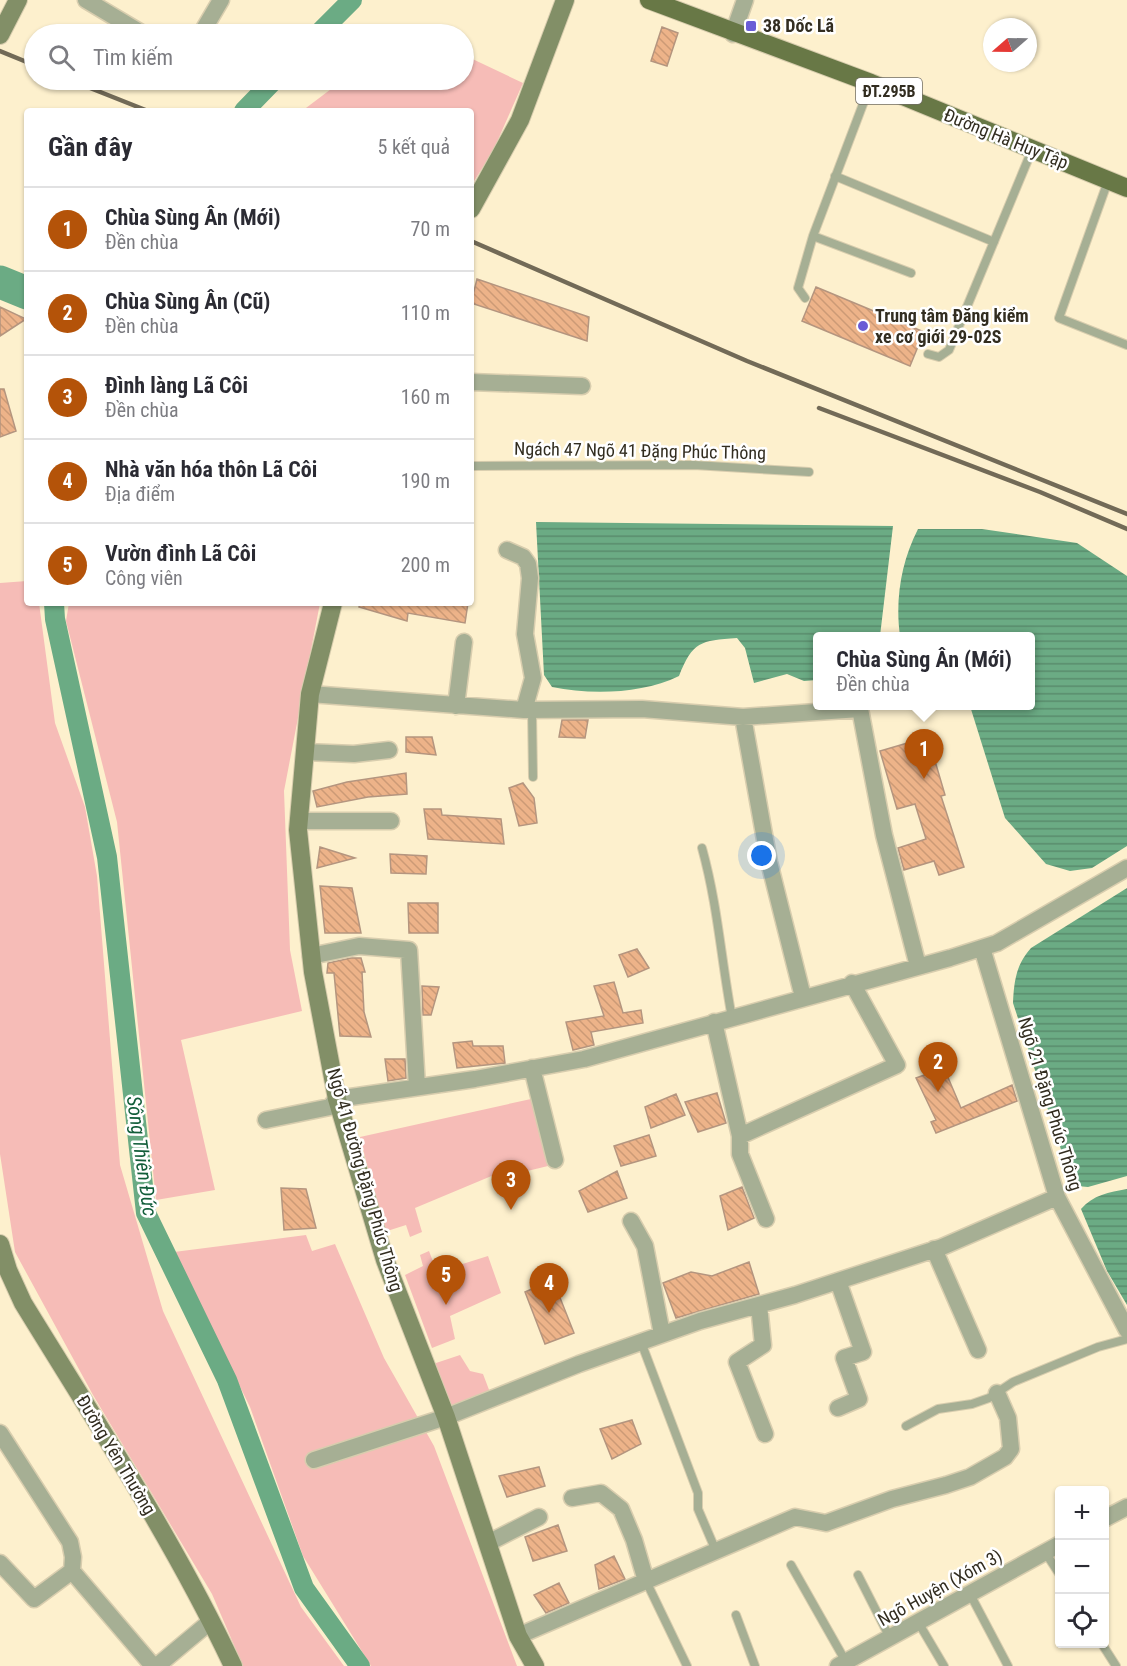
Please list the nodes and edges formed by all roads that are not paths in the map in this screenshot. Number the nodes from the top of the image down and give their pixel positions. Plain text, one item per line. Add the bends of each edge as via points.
1 (18, 0) edge
2 (86, 0) edge
3 (221, 0) edge
4 (565, 0) edge
5 (649, 0) edge
6 (745, 0) edge
7 (126, 24) edge
8 (207, 24) edge
9 (733, 34) junction
10 (0, 35) edge
11 (871, 83) junction
12 (1032, 150) junction
13 (836, 176) junction
14 (1108, 181) junction
15 (1127, 188) edge
16 (474, 204) edge
17 (813, 236) junction
18 (994, 242) junction
19 (911, 273) dead end
20 (805, 298) dead end
21 (1127, 345) edge
22 (928, 354) dead end
23 (474, 382) edge
24 (582, 386) dead end
25 (474, 466) edge
26 (809, 472) dead end
27 (507, 550) dead end
28 (332, 606) edge
29 (464, 642) dead end
30 (310, 694) junction
31 (456, 706) junction
32 (528, 710) junction
33 (834, 710) edge
34 (860, 710) edge
35 (743, 717) junction
36 (389, 750) dead end
37 (305, 752) junction
38 (533, 777) dead end
39 (299, 821) junction
40 (391, 821) dead end
41 (702, 848) dead end
42 (1127, 867) edge
43 (982, 948) junction
44 (311, 956) junction
45 (918, 966) junction
46 (852, 984) junction
47 (803, 997) junction
48 (732, 1017) junction
49 (714, 1022) junction
50 (532, 1068) junction
51 (417, 1087) junction
52 (337, 1099) junction
53 (266, 1120) dead end
54 (740, 1136) junction
55 (555, 1160) dead end
56 (1057, 1197) junction
57 (766, 1219) dead end
58 (631, 1221) dead end
59 (0, 1244) edge
60 (934, 1249) junction
61 (4, 1273) edge
62 (838, 1281) junction
63 (759, 1305) junction
64 (1127, 1330) edge
65 (663, 1334) junction
66 (1127, 1339) edge
67 (640, 1342) junction
68 (978, 1350) dead end
69 (997, 1393) junction
70 (838, 1408) dead end
71 (446, 1417) junction
72 (906, 1426) dead end
73 (0, 1433) edge
74 (765, 1434) dead end
75 (314, 1460) dead end
76 (572, 1498) dead end
77 (1127, 1507) edge
78 (1109, 1516) edge
79 (539, 1517) dead end
80 (488, 1543) junction
81 (1052, 1548) edge
82 (716, 1551) junction
83 (0, 1563) edge
84 (791, 1565) dead end
85 (72, 1571) junction
86 (858, 1575) dead end
87 (646, 1581) junction
88 (6, 1582) edge
89 (969, 1594) junction
90 (736, 1615) dead end
91 (211, 1621) junction
92 (918, 1622) junction
93 (518, 1636) junction
94 (890, 1638) junction
95 (1105, 1648) edge
96 (842, 1664) edge
97 (155, 1666) edge
98 (233, 1666) edge
99 (535, 1666) edge
100 (687, 1666) edge
101 (755, 1666) edge
102 (944, 1666) edge
103 (1008, 1666) edge
104 (1116, 1666) edge

1 - 10 street
2 - 7 street
3 - 8 street
4 - 16 street via 520,120
5 - 9 main road, Đường Hà Huy Tập / ĐT.295B
6 - 9 street
9 - 11 main road, Đường Hà Huy Tập / ĐT.295B
11 - 12 main road, Đường Hà Huy Tập / ĐT.295B
11 - 13 lane
12 - 14 main road, Đường Hà Huy Tập / ĐT.295B
12 - 18 lane
13 - 17 lane
13 - 18 lane
14 - 15 main road, Đường Hà Huy Tập / ĐT.295B
14 - 21 lane via 1059,318
17 - 19 lane
17 - 20 lane via 798,288
18 - 22 lane via 949,350 939,357
23 - 24 street
25 - 26 lane, Ngách 47 Ngõ 41 Đặng Phúc Thông via 694,465
27 - 32 street via 523,556 530,578 525,634 533,678
28 - 30 street, Ngõ 41 Đường Đặng Phúc Thông
29 - 31 street
30 - 31 street
30 - 37 street, Ngõ 41 Đường Đặng Phúc Thông
31 - 32 street
32 - 35 street via 642,709
32 - 38 lane
33 - 35 street
34 - 45 street via 884,835
35 - 47 street via 769,862
36 - 37 street via 354,754
37 - 39 street, Ngõ 41 Đường Đặng Phúc Thông
39 - 40 street
39 - 44 street, Ngõ 41 Đường Đặng Phúc Thông
41 - 48 lane via 717,906 720,956
42 - 43 street
43 - 45 street
43 - 56 street, Ngõ 21 Đặng Phúc Thông
44 - 51 street via 359,946 409,950
44 - 52 street, Ngõ 41 Đường Đặng Phúc Thông
45 - 46 street
46 - 47 street
46 - 54 street via 897,1065
47 - 48 street
48 - 49 street
49 - 50 street via 584,1059
49 - 54 street
50 - 51 street
50 - 55 street
51 - 52 street
52 - 53 street via 330,1107
52 - 71 street, Ngõ 41 Đường Đặng Phúc Thông via 385,1260
54 - 57 street via 740,1154
56 - 60 street
56 - 64 street, Ngõ 21 Đặng Phúc Thông
58 - 65 street via 645,1246
59 - 61 street, Đường Yên Thường
60 - 62 street
60 - 68 street
61 - 91 street, Đường Yên Thường via 141,1493
62 - 63 street
62 - 70 street via 863,1352 844,1358 859,1399
63 - 65 street
63 - 74 street via 763,1345 737,1362
65 - 67 street
66 - 69 lane via 1013,1382
67 - 71 street
67 - 82 lane
69 - 72 lane via 972,1404 938,1408
69 - 82 street via 1011,1434 1011,1449 1005,1457 970,1477 826,1523 795,1517
71 - 75 street
71 - 80 street, Ngõ 41 Đường Đặng Phúc Thông
73 - 85 street via 70,1542
76 - 87 street via 601,1493 621,1509
77 - 78 street
79 - 80 street
80 - 93 street, Ngõ 41 Đường Đặng Phúc Thông
81 - 89 street, Ngõ Huyện (Xóm 3)
82 - 87 street
83 - 88 street
84 - 96 lane
85 - 88 street via 34,1599
85 - 97 street
86 - 94 lane
87 - 93 street
87 - 100 lane
89 - 92 street, Ngõ Huyện (Xóm 3)
89 - 103 lane
90 - 101 lane
91 - 97 street
91 - 98 street, Đường Yên Thường
92 - 94 street, Ngõ Huyện (Xóm 3)
92 - 102 lane
93 - 99 street, Ngõ 41 Đường Đặng Phúc Thông
94 - 96 street, Ngõ Huyện (Xóm 3)
95 - 104 lane

